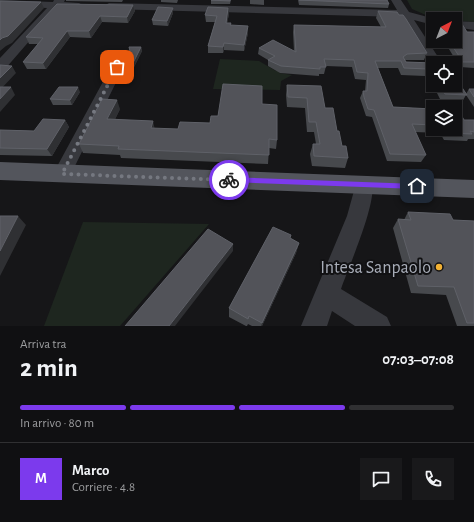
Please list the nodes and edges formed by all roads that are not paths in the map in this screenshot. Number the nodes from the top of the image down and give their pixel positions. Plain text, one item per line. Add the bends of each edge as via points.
1 (396, 0) edge
2 (58, 2) edge
3 (0, 4) edge
4 (150, 4) edge
5 (405, 14) junction
6 (426, 20) edge
7 (462, 26) edge
8 (472, 28) edge
9 (124, 54) dead end
10 (431, 56) edge
11 (0, 66) edge
12 (0, 171) edge
13 (62, 174) junction
14 (364, 185) junction
15 (474, 189) edge
16 (327, 294) junction
17 (314, 326) edge
18 (378, 326) edge

1 - 5 street
2 - 3 street
2 - 4 street via 91,6
2 - 11 street
4 - 5 street
5 - 6 street
5 - 10 street
7 - 8 street
9 - 13 street
12 - 13 main road
13 - 14 main road
14 - 15 main road
14 - 16 street via 357,216
16 - 17 street
16 - 18 street

